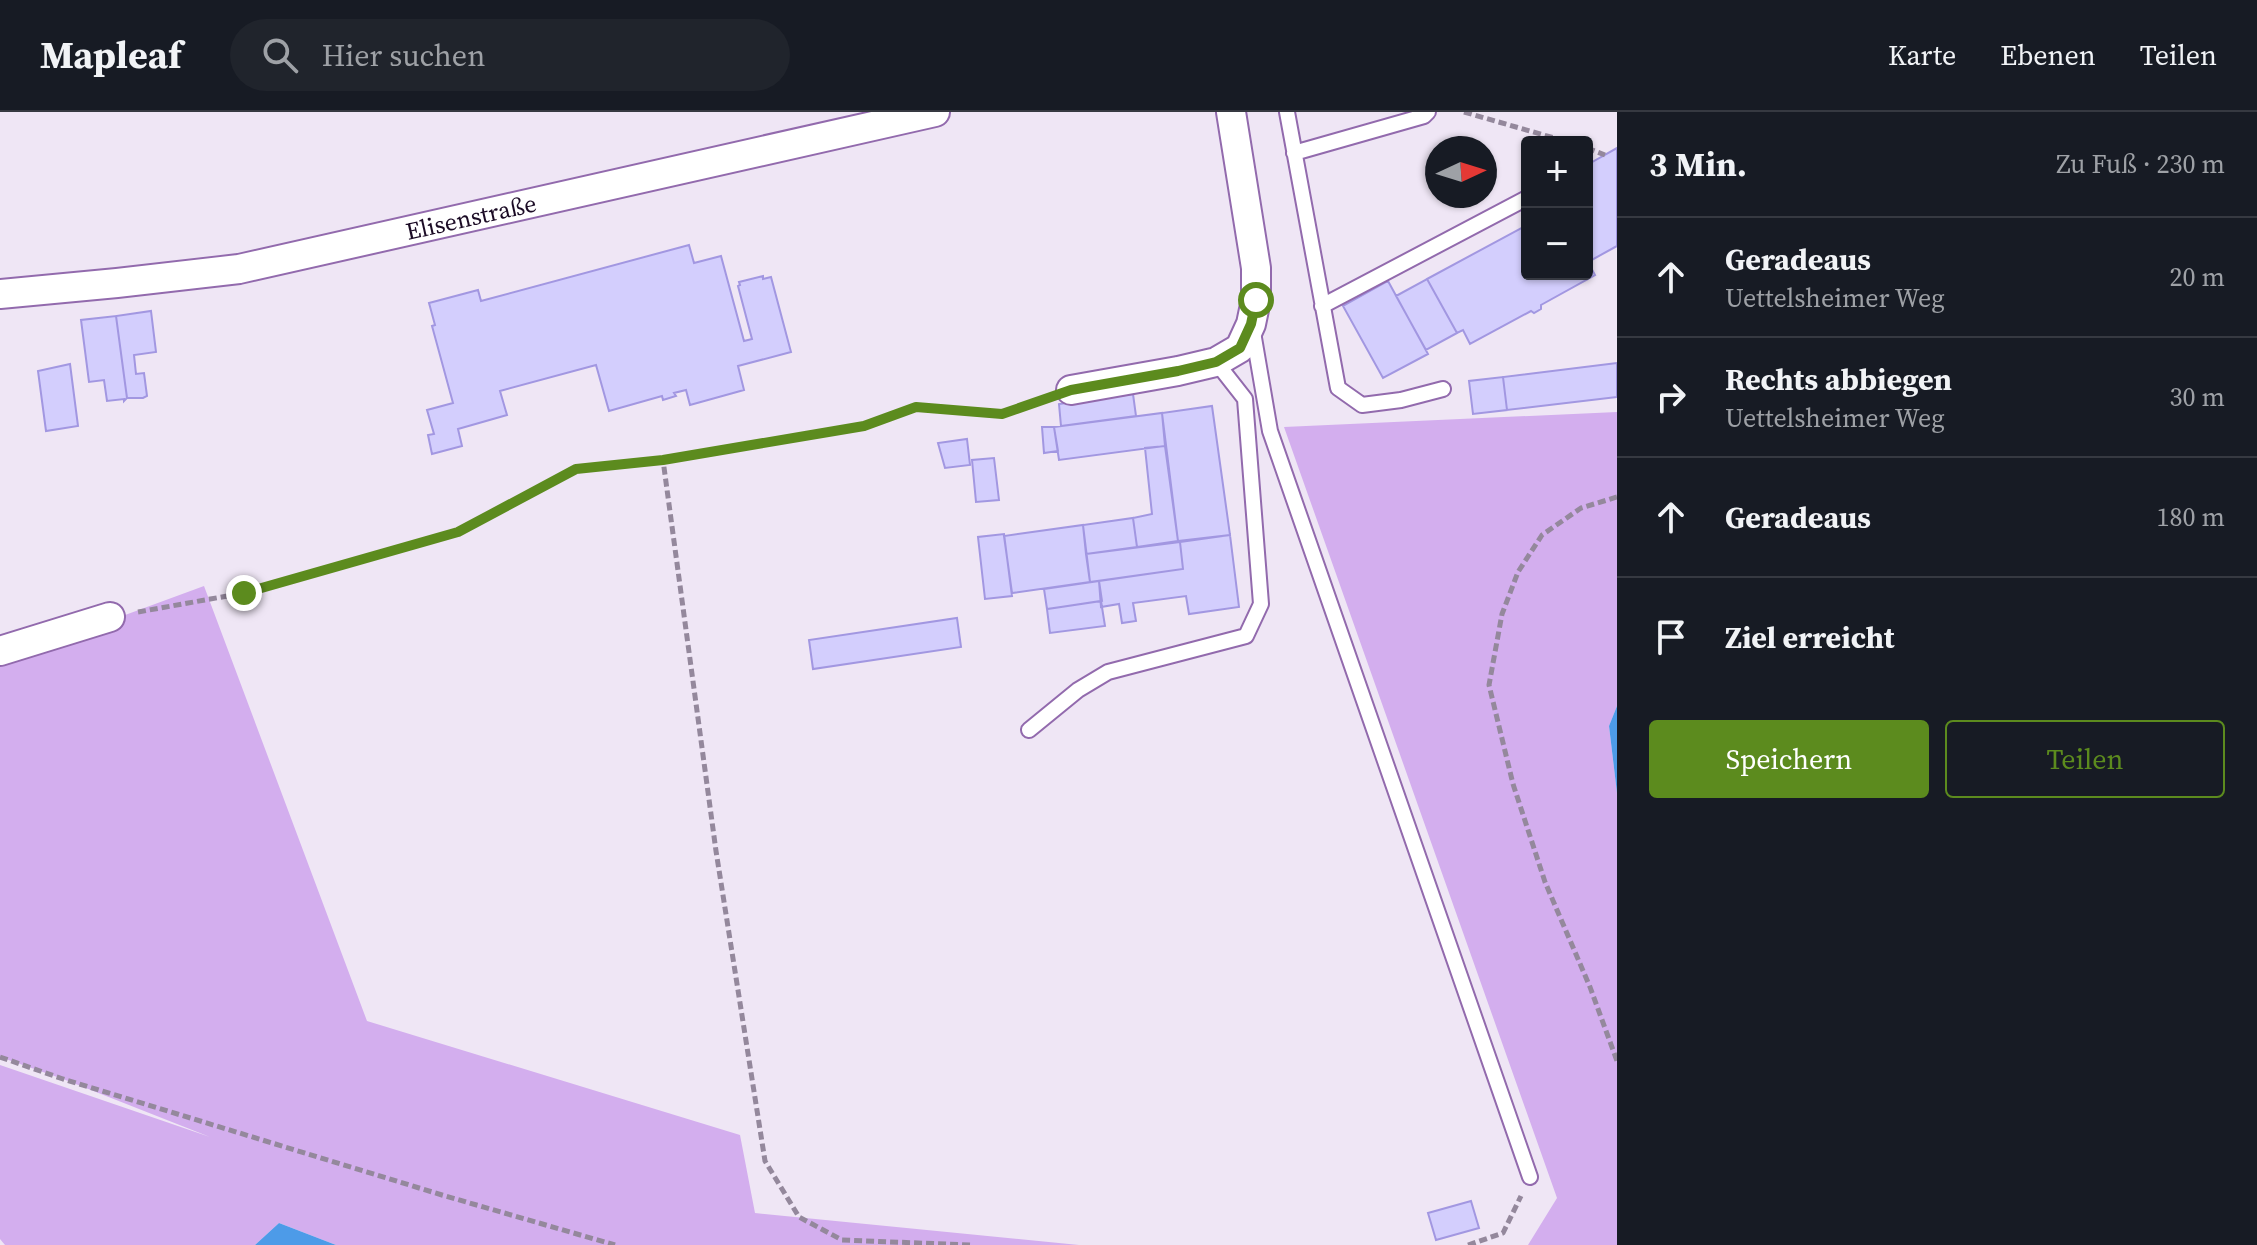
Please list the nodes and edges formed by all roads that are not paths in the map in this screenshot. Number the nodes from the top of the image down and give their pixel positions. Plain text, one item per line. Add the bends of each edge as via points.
1 (935, 112) edge
2 (1231, 112) edge
3 (1287, 112) edge
4 (1428, 112) edge
5 (1294, 153) junction
6 (1521, 201) edge
7 (0, 294) edge
8 (1322, 306) junction
9 (1251, 324) junction
10 (1216, 362) junction
11 (1443, 389) dead end
12 (1071, 390) road end
13 (110, 617) road end
14 (0, 651) edge
15 (1029, 730) dead end
16 (1530, 1177) road end

1 - 7 street, Elisenstraße via 239,269
2 - 9 street via 1256,268
3 - 5 lane
4 - 5 lane
5 - 8 lane
6 - 8 lane
8 - 11 lane via 1338,388 1362,405
9 - 10 street via 1240,348
9 - 16 lane via 1270,431
10 - 12 street
10 - 15 lane via 1245,399 1261,604 1246,636 1108,672
13 - 14 street

